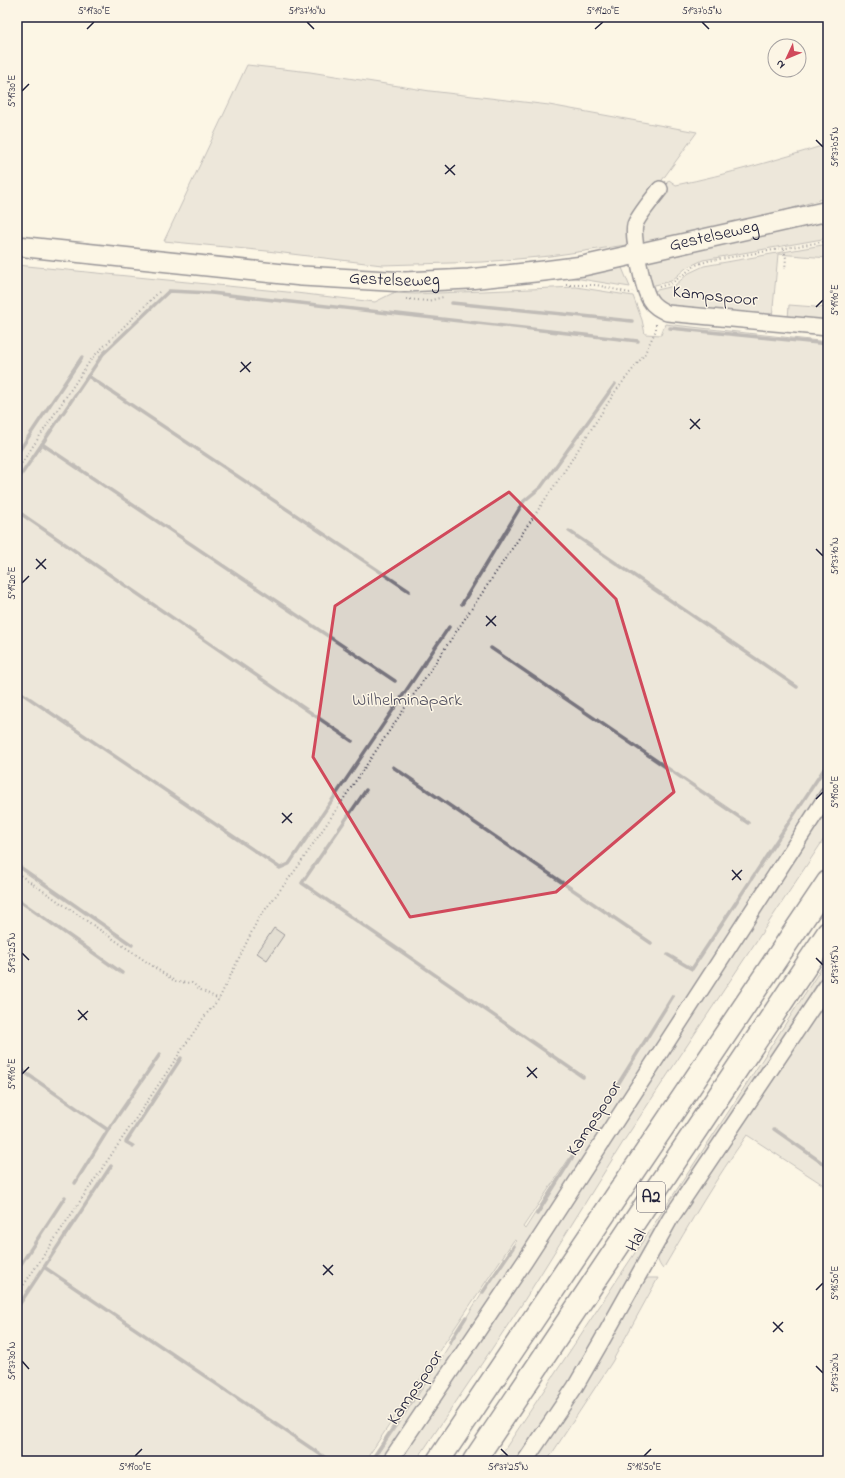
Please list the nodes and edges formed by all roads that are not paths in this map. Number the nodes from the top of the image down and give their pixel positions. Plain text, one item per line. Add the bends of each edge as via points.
1 (660, 189) dead end
2 (828, 201) edge
3 (828, 211) edge
4 (768, 224) junction
5 (17, 246) edge
6 (637, 254) junction
7 (828, 328) edge
8 (828, 794) edge
9 (828, 882) edge
10 (828, 933) edge
11 (828, 984) edge
12 (390, 1461) edge
13 (438, 1461) edge
14 (474, 1461) edge
15 (525, 1461) edge

1 - 6 street, Kampspoor via 635,225
2 - 4 main road, Gestelseweg
3 - 4 main road, Gestelseweg
4 - 6 main road, Gestelseweg
5 - 6 main road, Gestelseweg via 302,276 405,282 536,272 583,266
6 - 7 street, Kampspoor via 645,290 657,308 667,313
8 - 12 street, Kampspoor via 525,1261
9 - 13 highway, A2
10 - 14 highway, A2
11 - 15 street, Hal via 682,1201 578,1380

